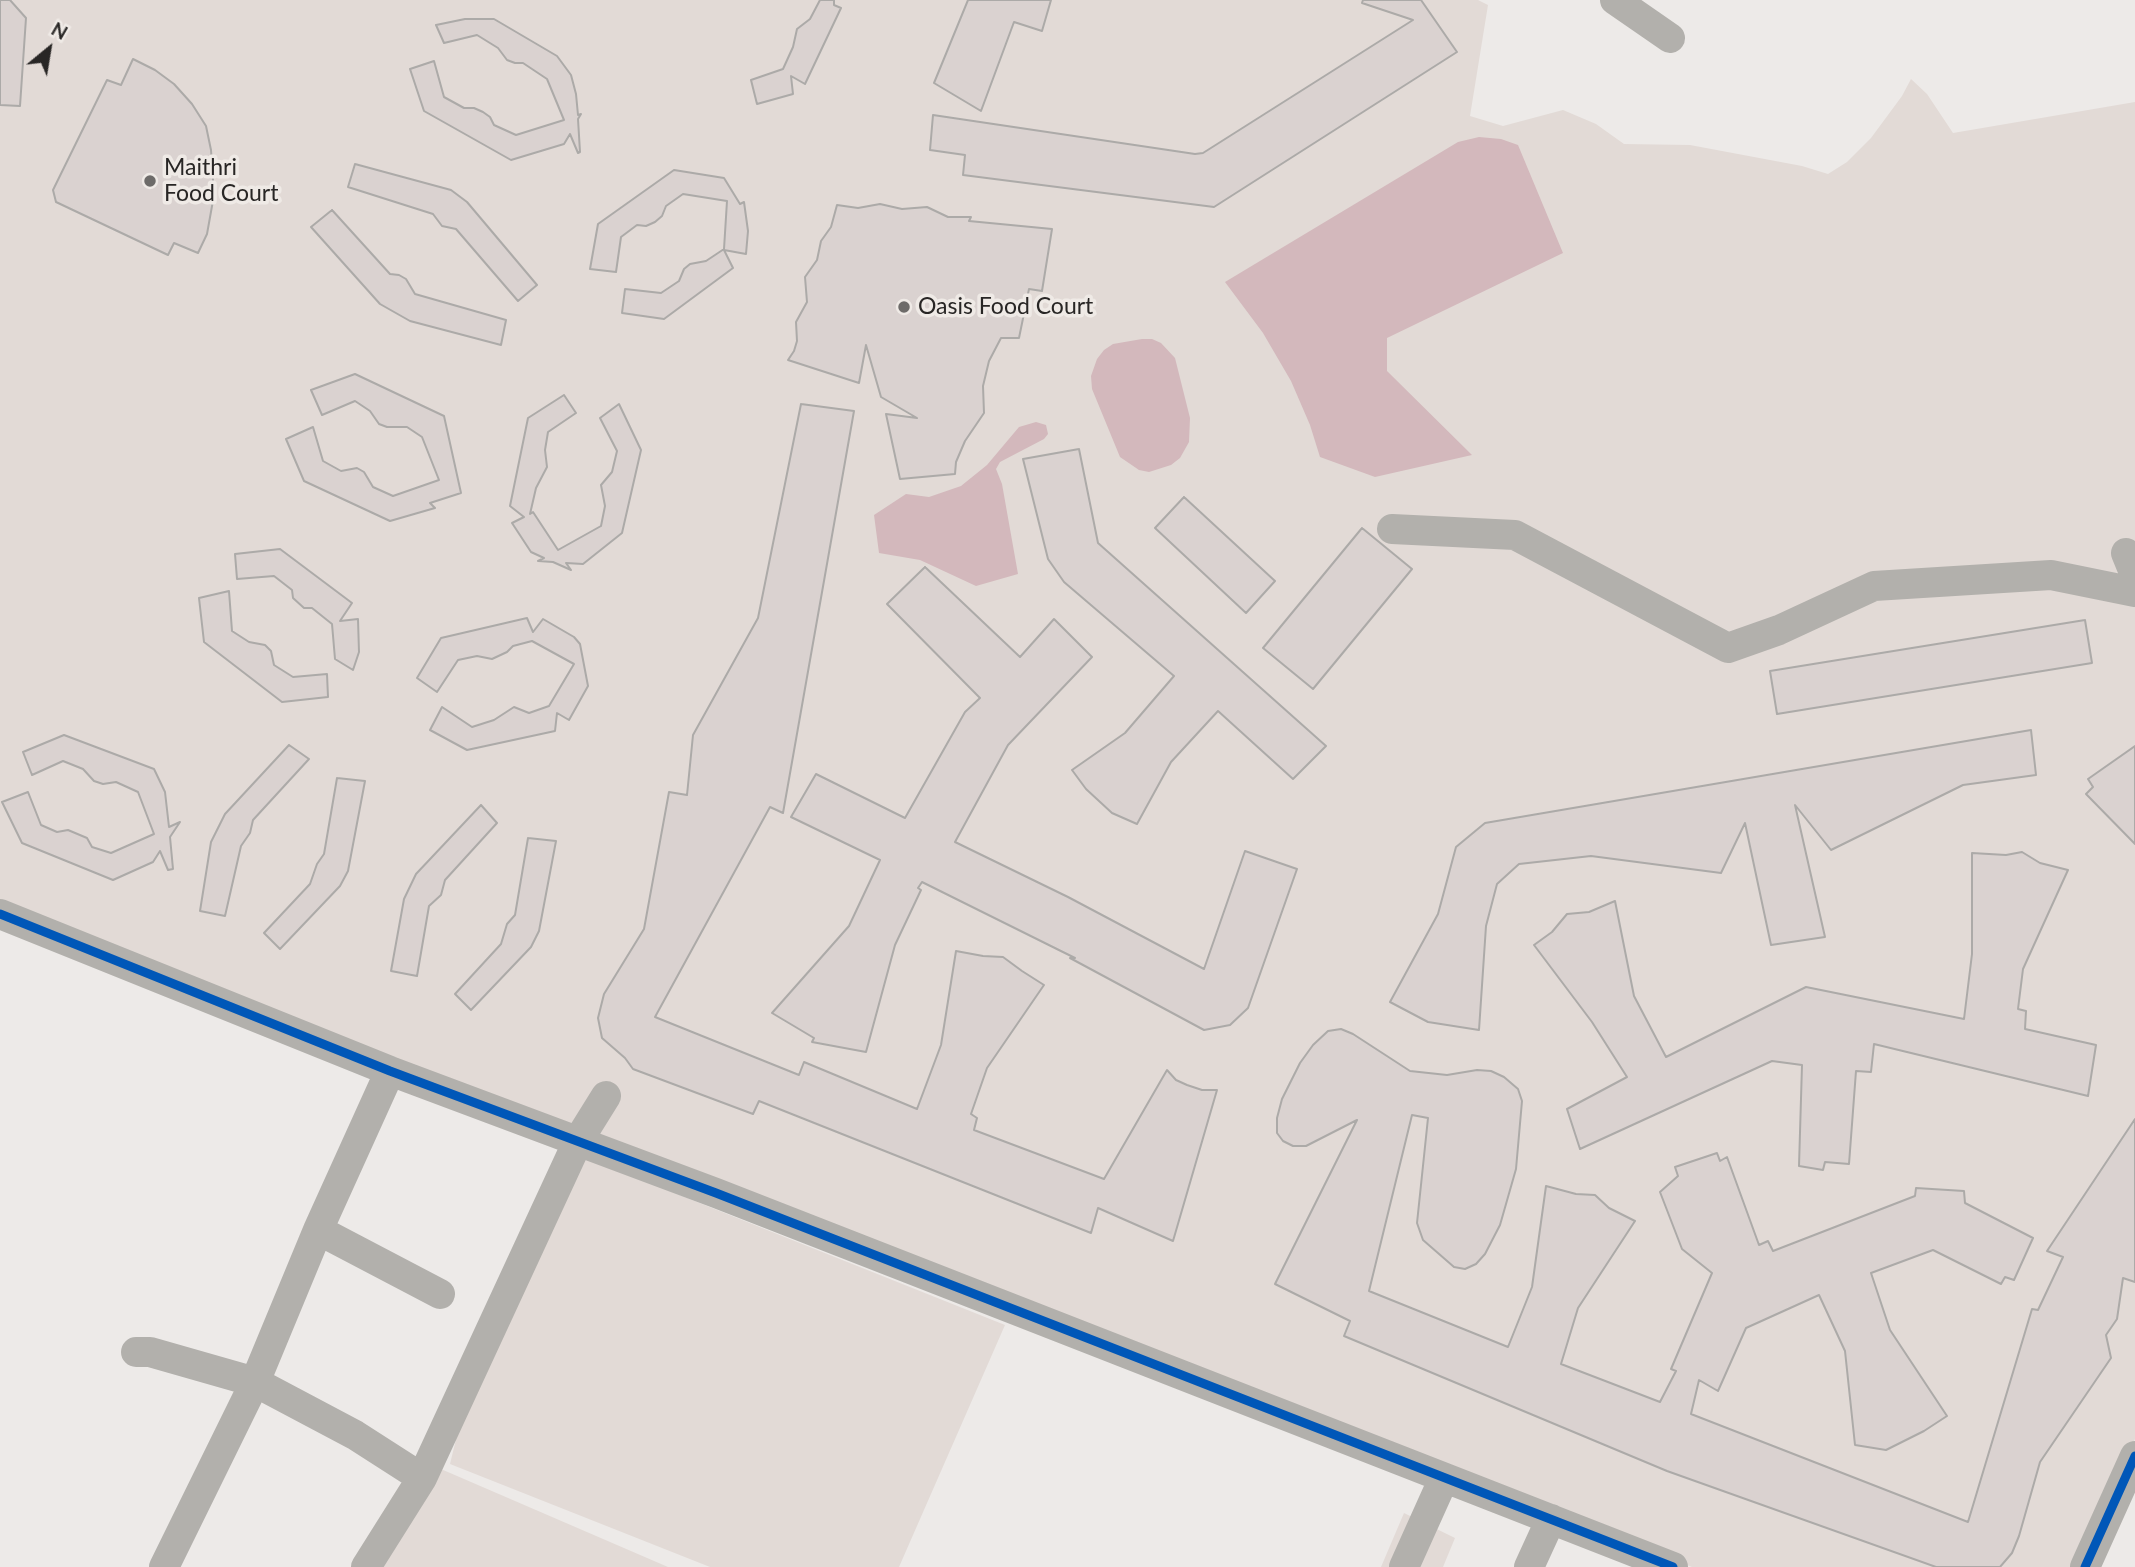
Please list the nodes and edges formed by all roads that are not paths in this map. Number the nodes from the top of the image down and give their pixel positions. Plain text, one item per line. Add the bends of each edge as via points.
1 (1615, 0) edge
2 (1670, 38) dead end
3 (1392, 529) dead end
4 (2135, 592) edge
5 (0, 914) edge
6 (390, 1071) junction
7 (606, 1096) dead end
8 (578, 1141) junction
9 (318, 1230) junction
10 (440, 1294) dead end
11 (136, 1352) dead end
12 (255, 1382) junction
13 (2135, 1456) edge
14 (422, 1478) junction
15 (1444, 1478) junction
16 (1551, 1519) junction
17 (164, 1567) edge
18 (366, 1567) edge
19 (1405, 1567) edge
20 (1529, 1567) edge
21 (1673, 1567) edge
22 (2085, 1567) edge

1 - 2 street
3 - 4 street via 1515,535 1728,648 1874,586 2051,575
5 - 6 street
6 - 8 street
6 - 9 street
7 - 8 street
8 - 14 street
8 - 15 street
9 - 10 street
9 - 12 street
11 - 12 street
12 - 14 street via 355,1435
12 - 17 street
13 - 22 street
14 - 18 street
15 - 16 street
15 - 19 street
16 - 20 street
16 - 21 street

